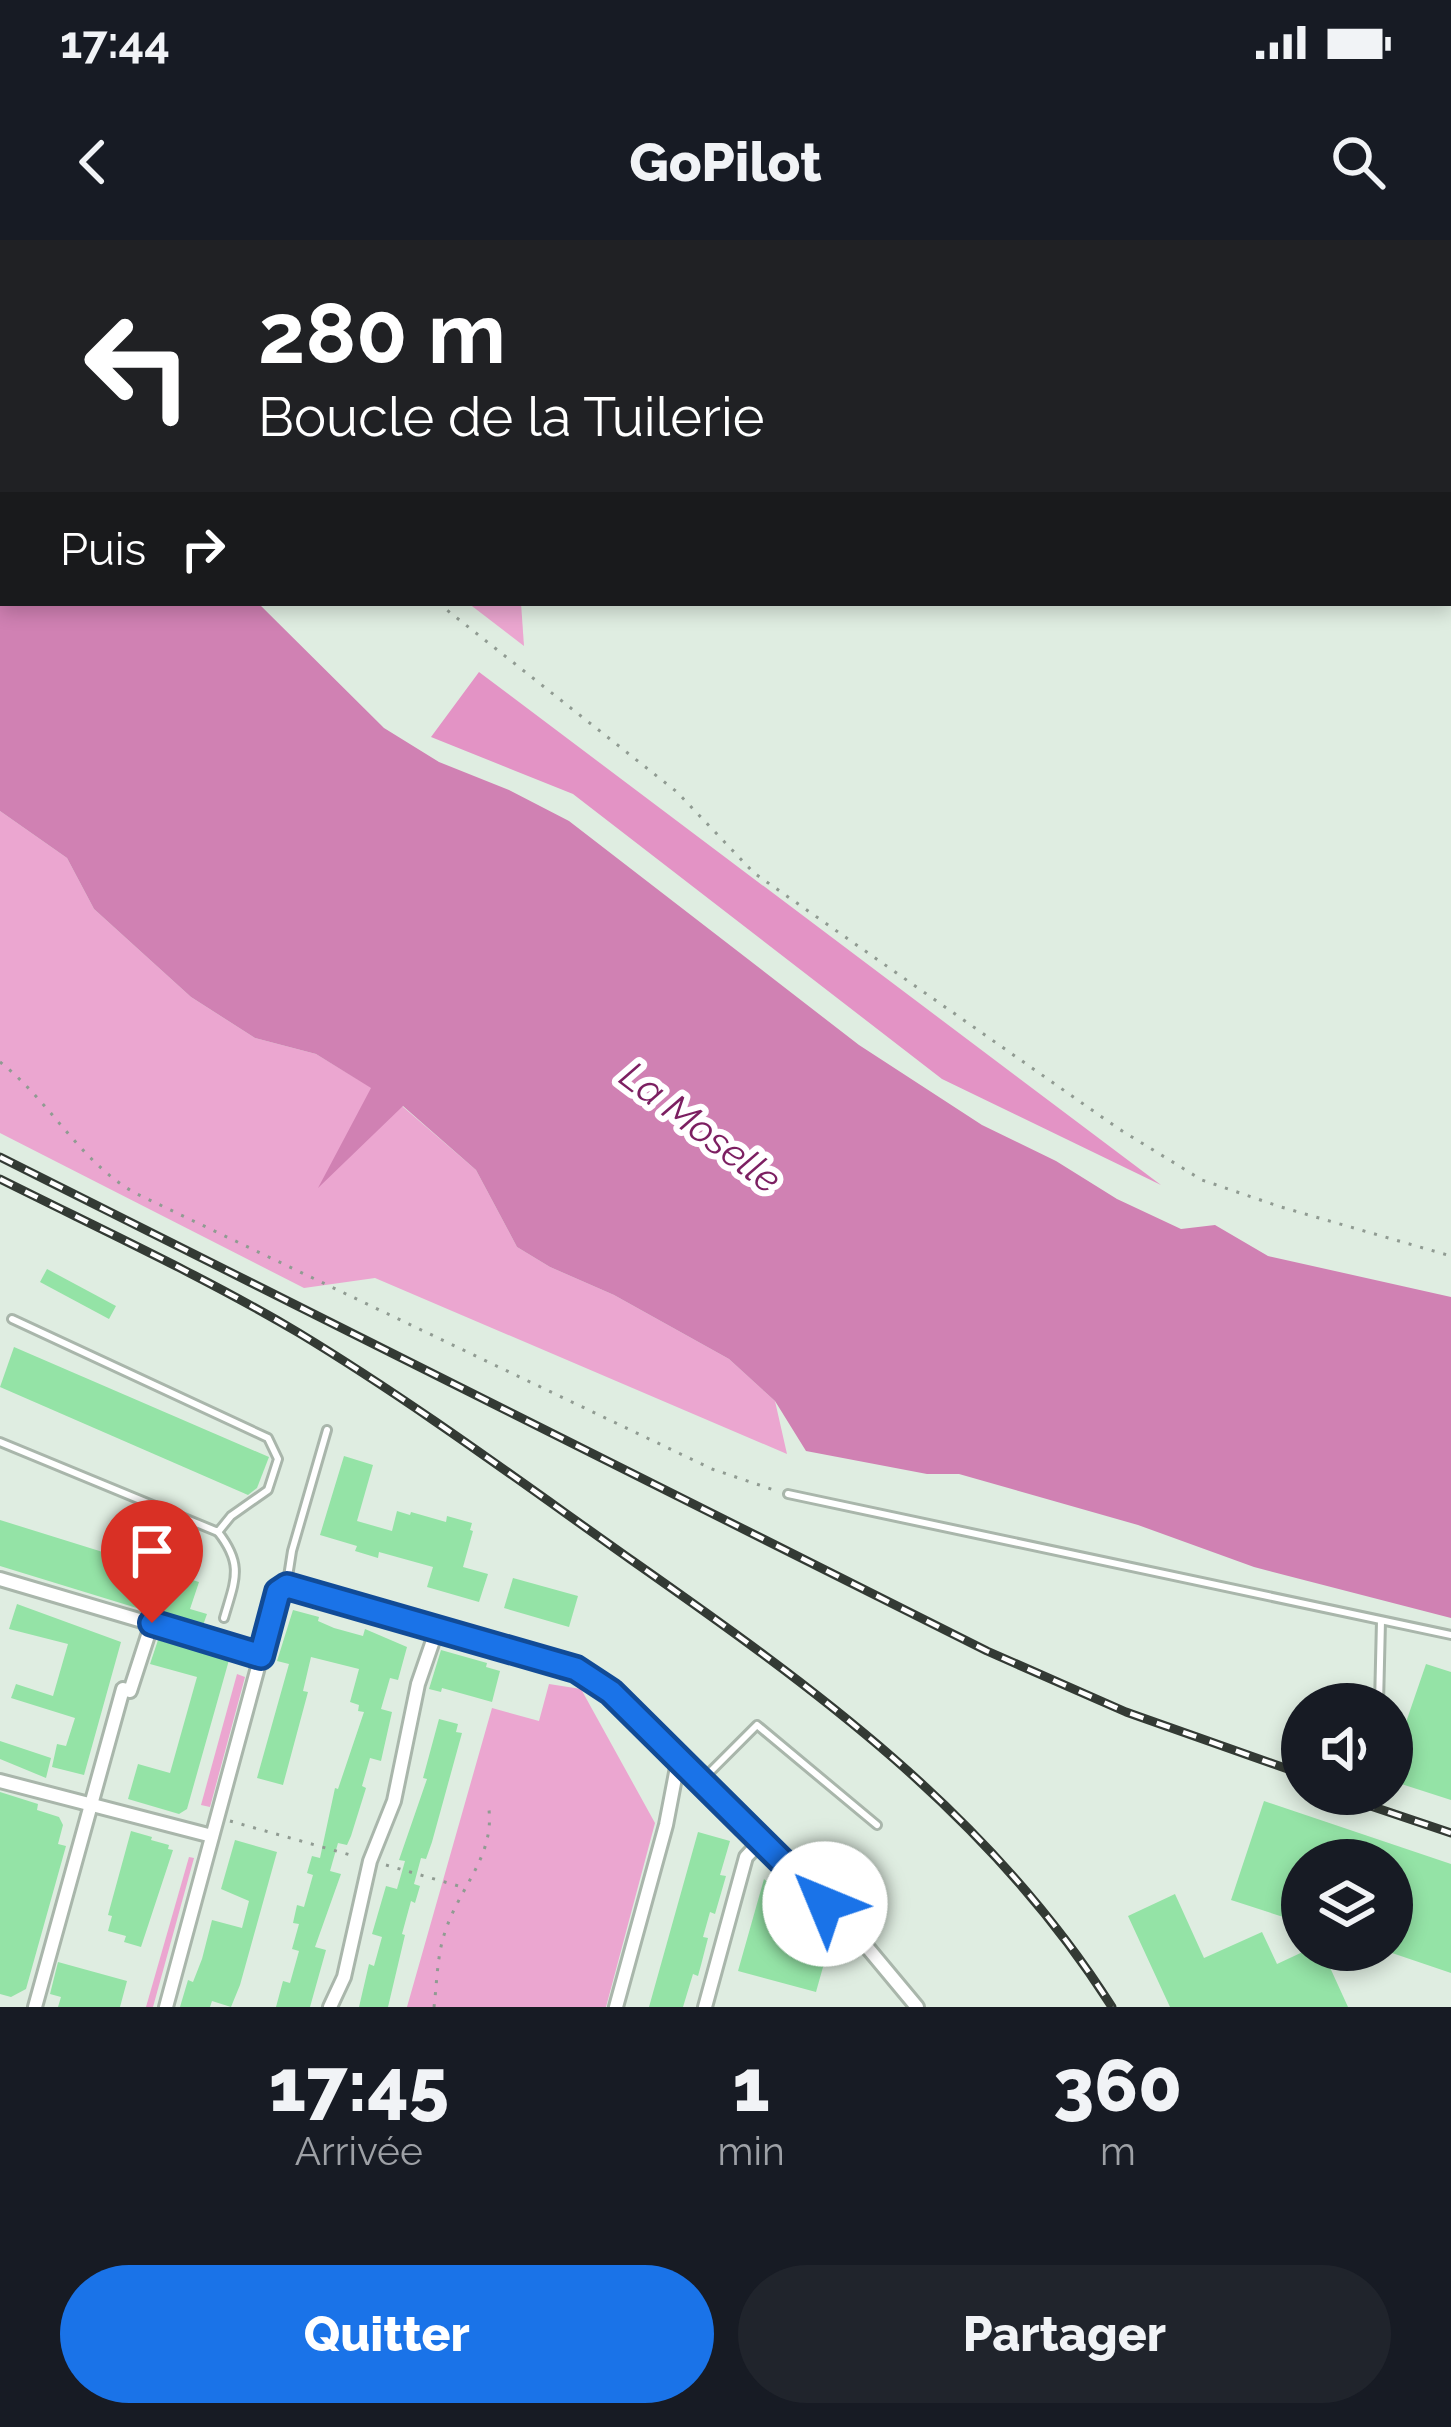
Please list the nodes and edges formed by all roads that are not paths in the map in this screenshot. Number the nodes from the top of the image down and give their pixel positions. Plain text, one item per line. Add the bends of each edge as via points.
1 (12, 1319) dead end
2 (327, 1430) dead end
3 (0, 1442) edge
4 (788, 1494) road end
5 (218, 1532) junction
6 (0, 1579) edge
7 (287, 1586) junction
8 (224, 1618) dead end
9 (1381, 1621) junction
10 (152, 1623) junction
11 (437, 1629) junction
12 (1451, 1635) edge
13 (261, 1656) junction
14 (1379, 1683) edge
15 (679, 1757) junction
16 (702, 1780) junction
17 (0, 1781) edge
18 (89, 1804) junction
19 (877, 1825) dead end
20 (212, 1836) junction
21 (762, 1840) junction
22 (35, 2007) edge
23 (166, 2007) edge
24 (331, 2007) edge
25 (616, 2007) edge
26 (705, 2007) edge
27 (917, 2007) edge

1 - 5 lane via 268,1438 278,1459 268,1490
2 - 7 lane
3 - 5 lane
4 - 9 lane
5 - 8 lane via 237,1574
6 - 10 street
7 - 11 street
7 - 13 street via 278,1592
9 - 12 lane
9 - 14 lane
10 - 13 street
10 - 18 street
11 - 15 street via 594,1678
11 - 24 street
13 - 20 street
15 - 16 street
15 - 25 street
16 - 19 lane via 757,1725
16 - 21 street
17 - 18 street
18 - 20 street
18 - 22 street
20 - 23 street
21 - 26 street via 746,1857
21 - 27 street

